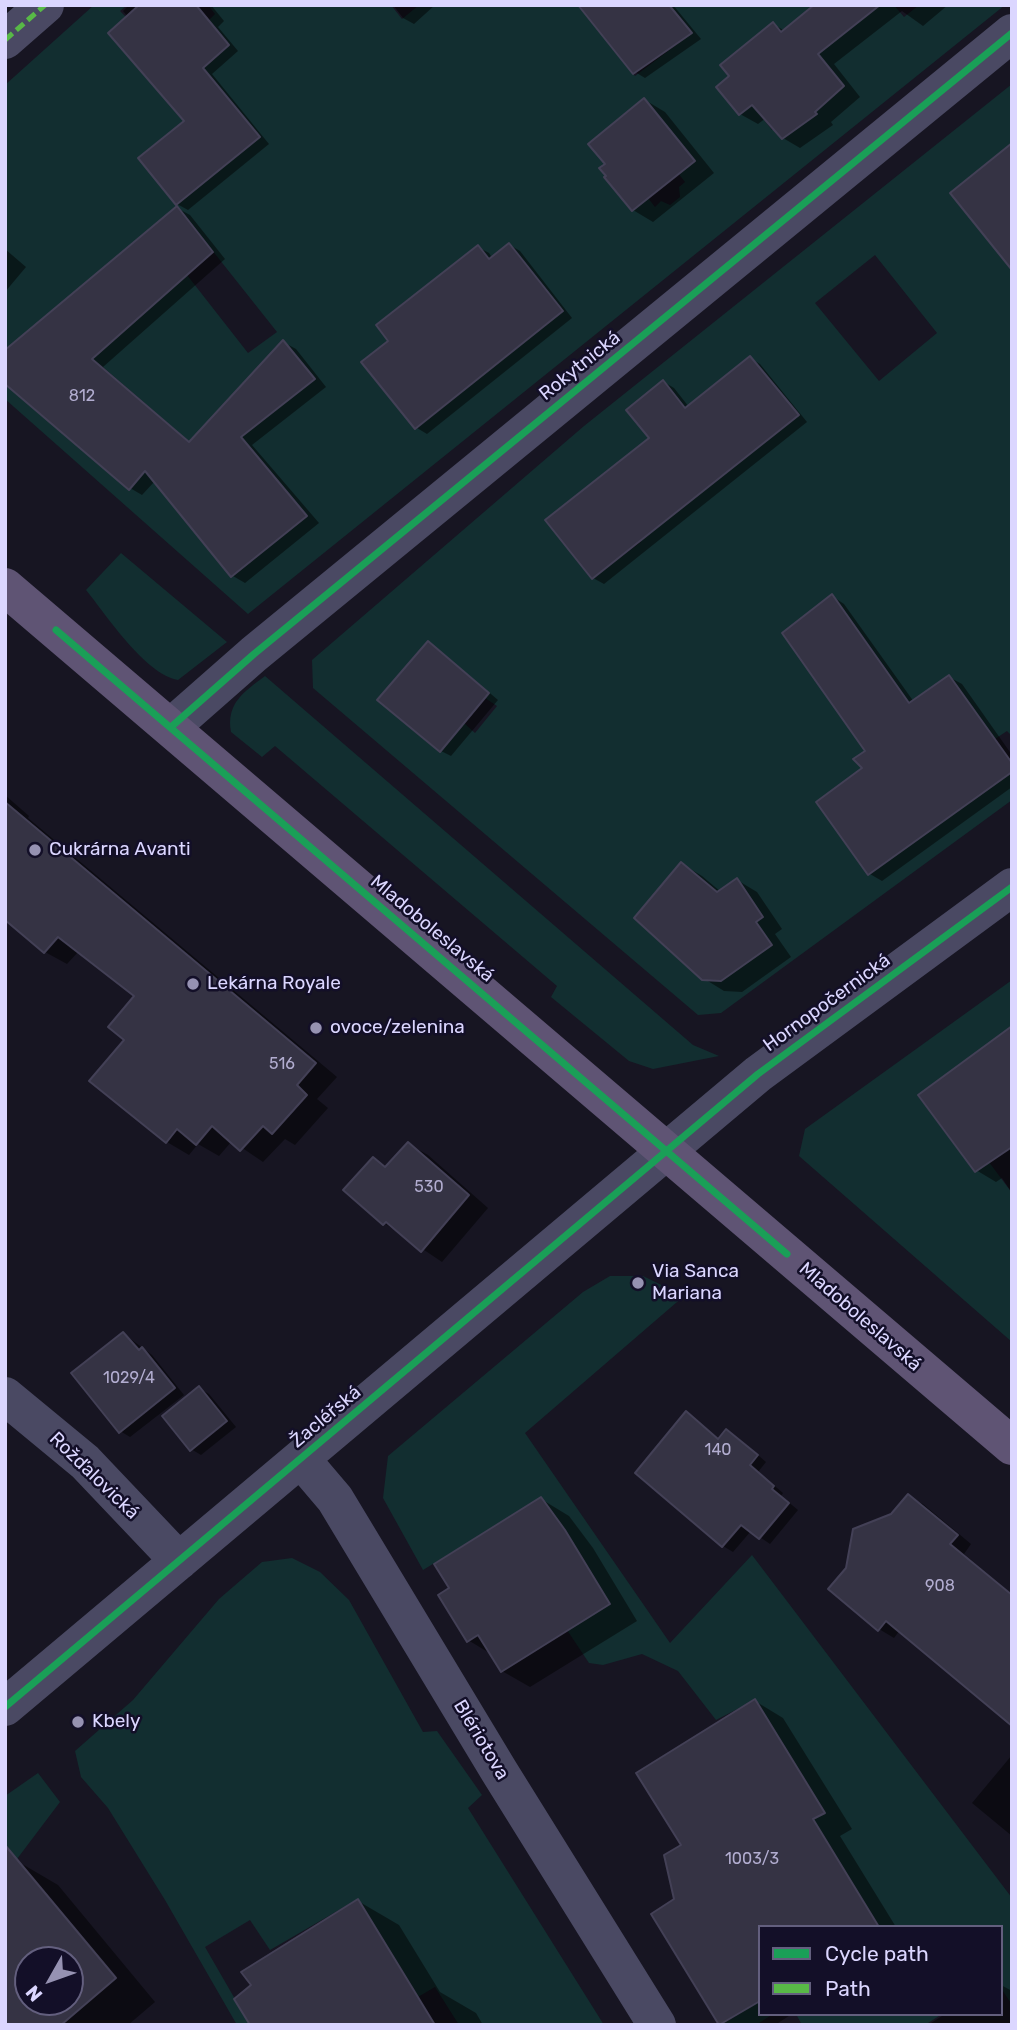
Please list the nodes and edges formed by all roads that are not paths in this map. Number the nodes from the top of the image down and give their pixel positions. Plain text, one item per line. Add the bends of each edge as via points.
1 (46, 5) edge
2 (1012, 33) edge
3 (5, 40) edge
4 (5, 587) edge
5 (171, 727) junction
6 (1012, 887) edge
7 (666, 1151) junction
8 (5, 1396) edge
9 (1012, 1446) edge
10 (301, 1459) junction
11 (179, 1561) junction
12 (5, 1707) edge
13 (657, 2025) edge

1 - 3 street
2 - 5 street, Rokytnická
4 - 5 main road, Mladoboleslavská
5 - 7 main road, Mladoboleslavská
6 - 7 street, Hornopočernická via 758,1074
7 - 9 main road, Mladoboleslavská
7 - 10 street, Žacléřská
8 - 11 street, Rožďalovická via 85,1462
10 - 11 street, Žacléřská
10 - 13 street, Blériotova via 335,1499
11 - 12 street, Žacléřská

